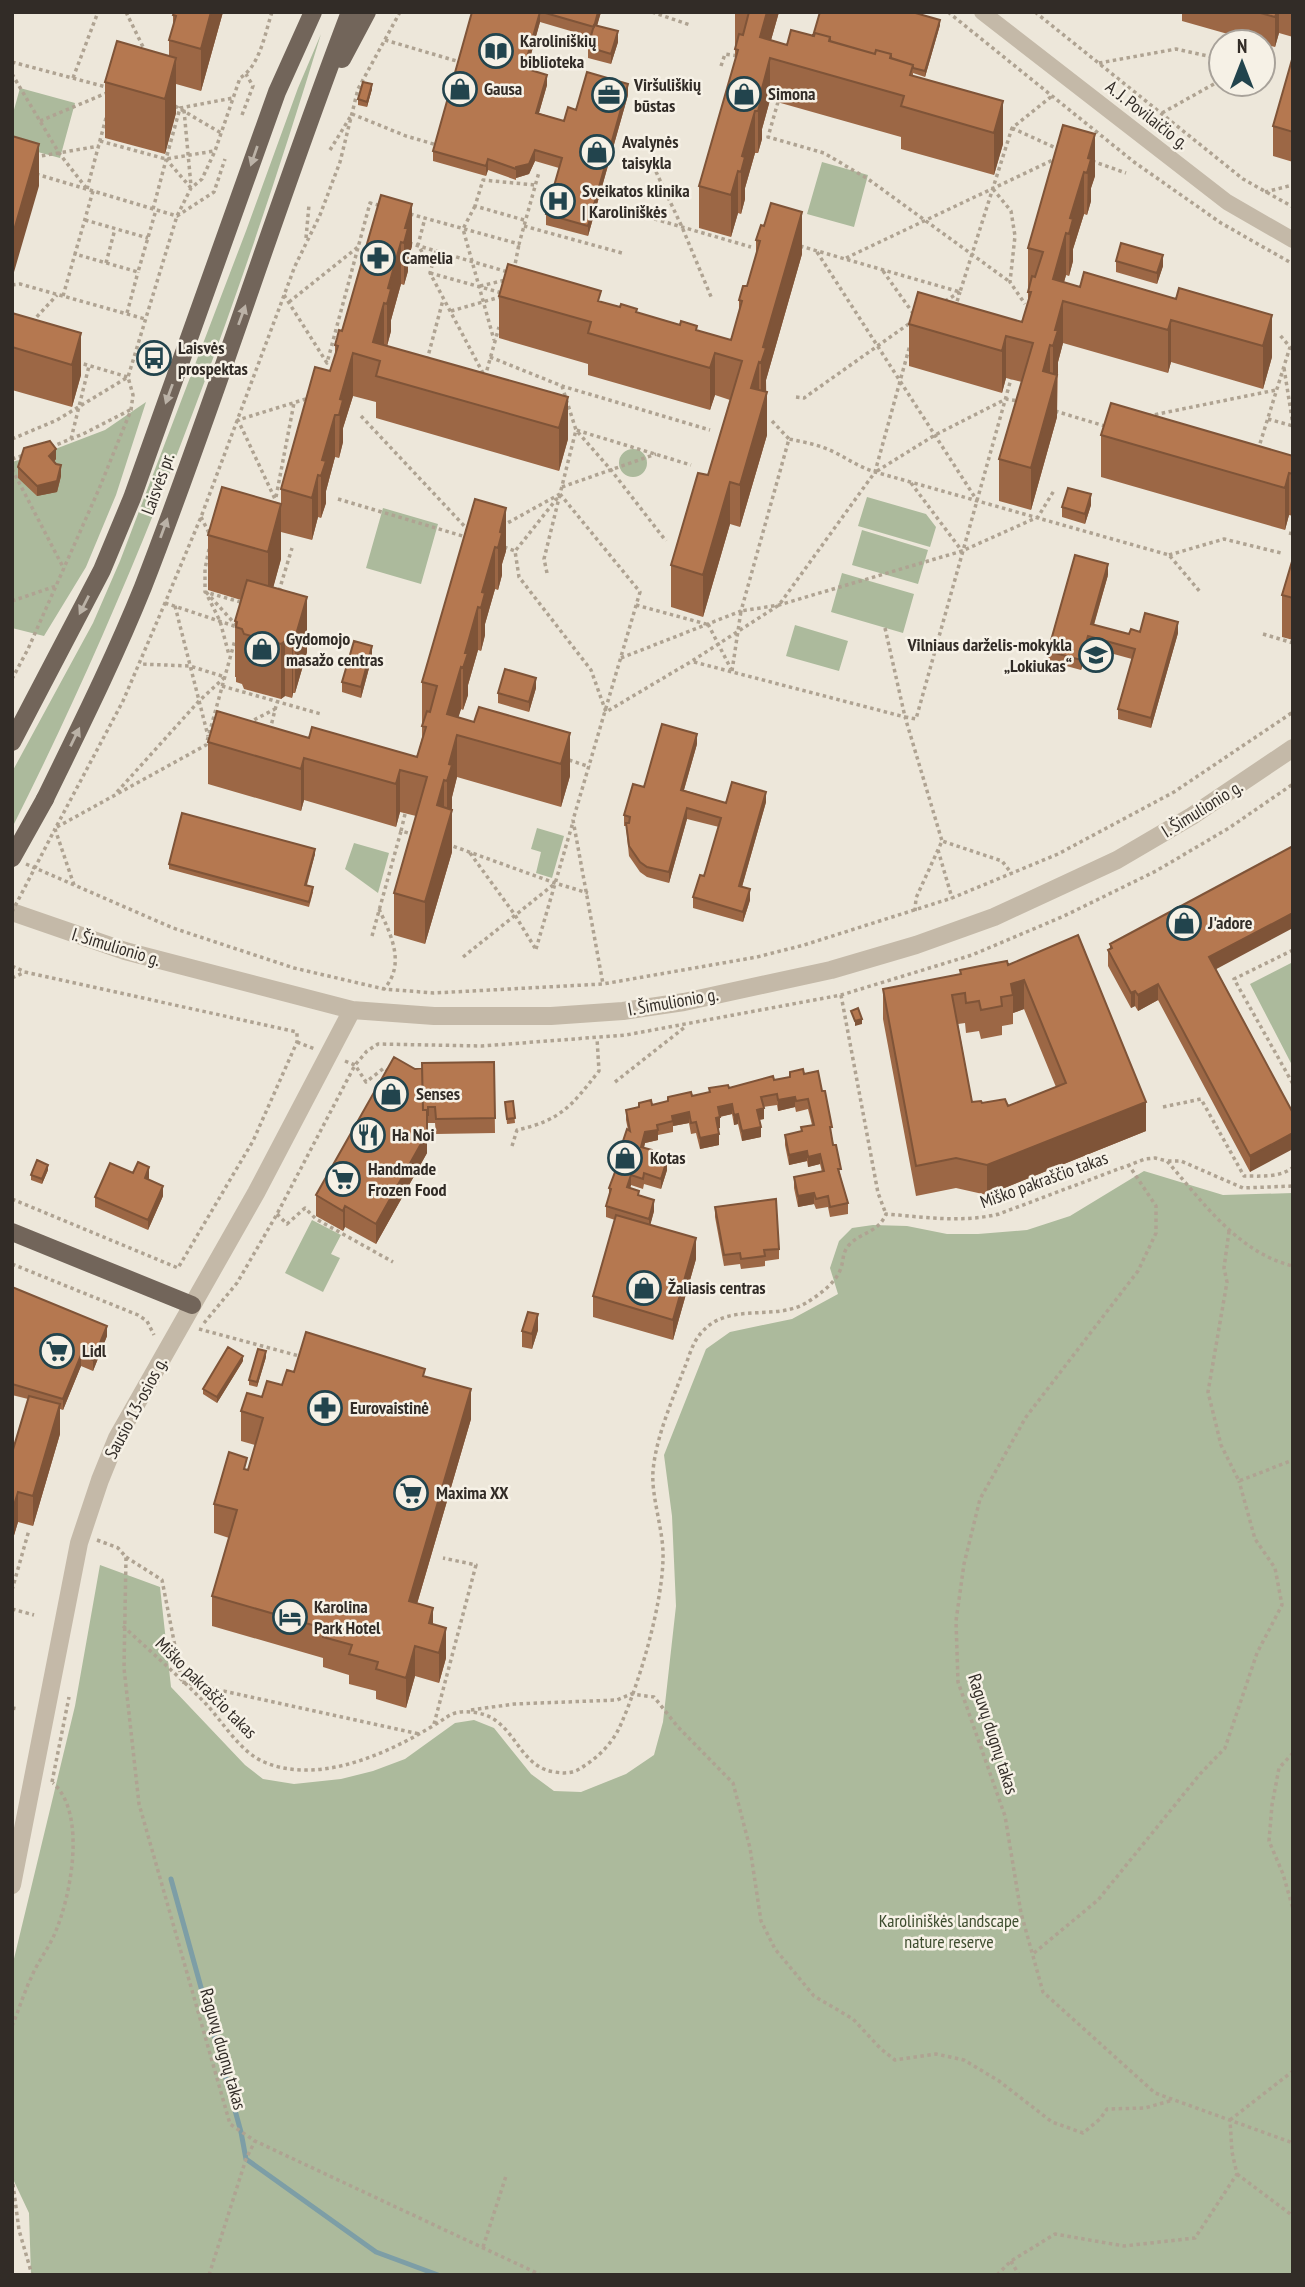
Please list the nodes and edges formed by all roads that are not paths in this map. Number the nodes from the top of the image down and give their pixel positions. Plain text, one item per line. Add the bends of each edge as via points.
1 (301, 12) edge
2 (313, 12) edge
3 (350, 12) edge
4 (367, 12) edge
5 (982, 12) edge
6 (277, 92) junction
7 (313, 110) junction
8 (1293, 240) edge
9 (12, 742) edge
10 (1293, 748) edge
11 (18, 861) edge
12 (12, 912) edge
13 (352, 1010) junction
14 (12, 1232) edge
15 (192, 1305) junction
16 (12, 1885) edge

1 - 6 main road
2 - 6 main road, Laisvės pr.
3 - 7 main road, Laisvės pr.
4 - 7 main road, Laisvės pr.
5 - 8 street, A. J. Povilaičio g. via 1227,202
6 -> 9 main road, Laisvės pr. via 132,498 102,570
11 -> 7 main road, Laisvės pr., bridge via 143,587
10 - 13 street, I. Šimulionio g. via 1192,816 1053,891 939,937 831,970 623,1011 434,1016
12 - 13 street, I. Šimulionio g. via 125,951
13 - 15 street, Sausio 13-osios g.
14 - 15 main road
15 - 16 street, Sausio 13-osios g. via 117,1438 87,1516

